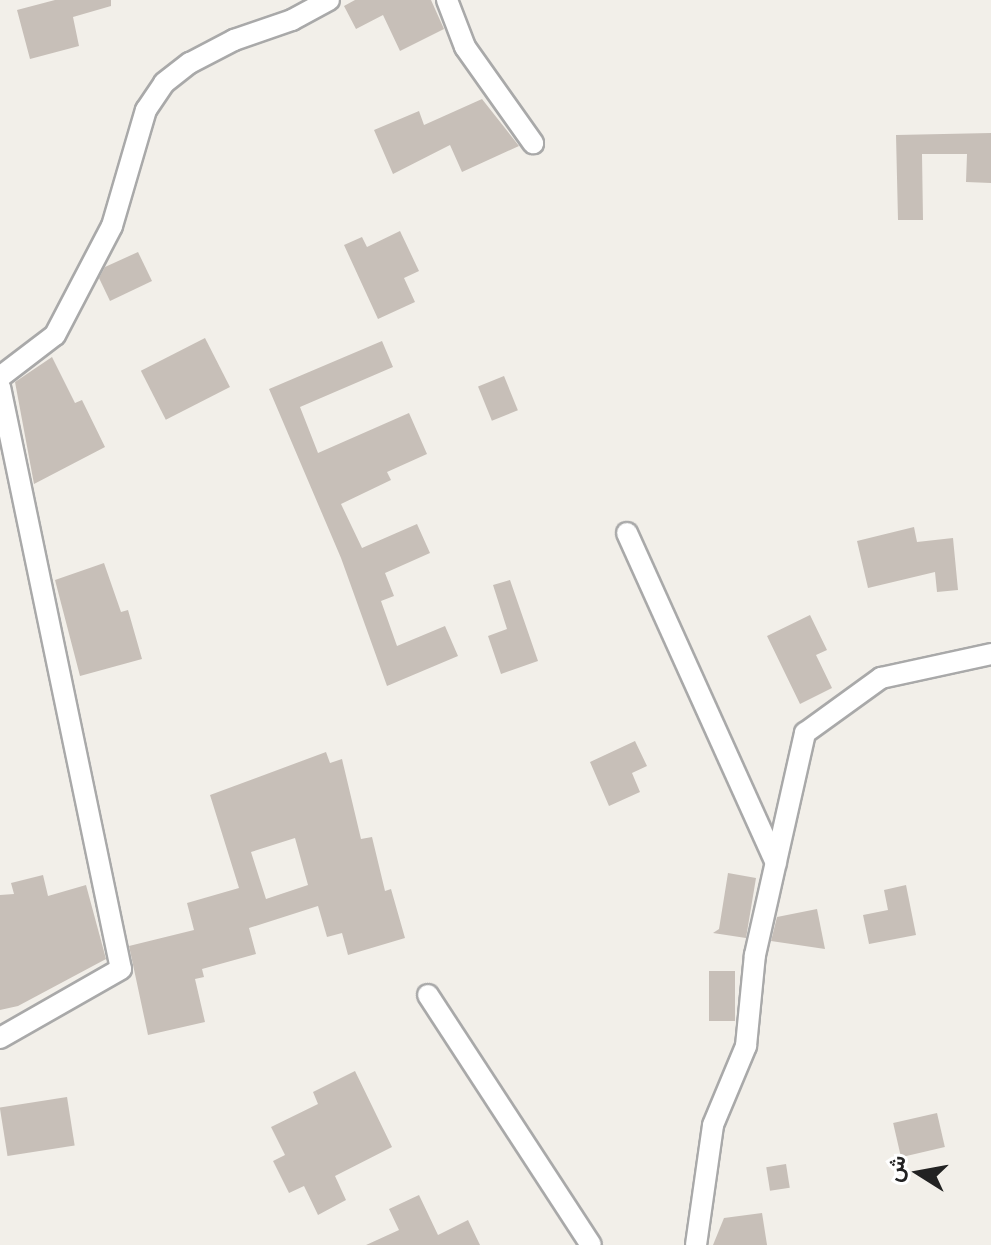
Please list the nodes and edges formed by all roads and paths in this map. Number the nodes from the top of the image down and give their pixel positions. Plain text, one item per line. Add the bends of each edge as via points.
1 (329, 0) edge
2 (447, 0) edge
3 (533, 143) dead end
4 (0, 377) edge
5 (0, 387) edge
6 (627, 533) dead end
7 (991, 654) edge
8 (776, 863) junction
9 (428, 995) dead end
10 (0, 1038) edge
11 (591, 1245) edge
12 (696, 1245) edge

1 - 4 street via 223,46 164,83 146,110 112,226 55,335
2 - 3 street via 465,47
5 - 10 street via 121,969
6 - 8 street
7 - 8 street via 881,678 805,733
8 - 12 street via 755,955 746,1046 713,1125
9 - 11 street

